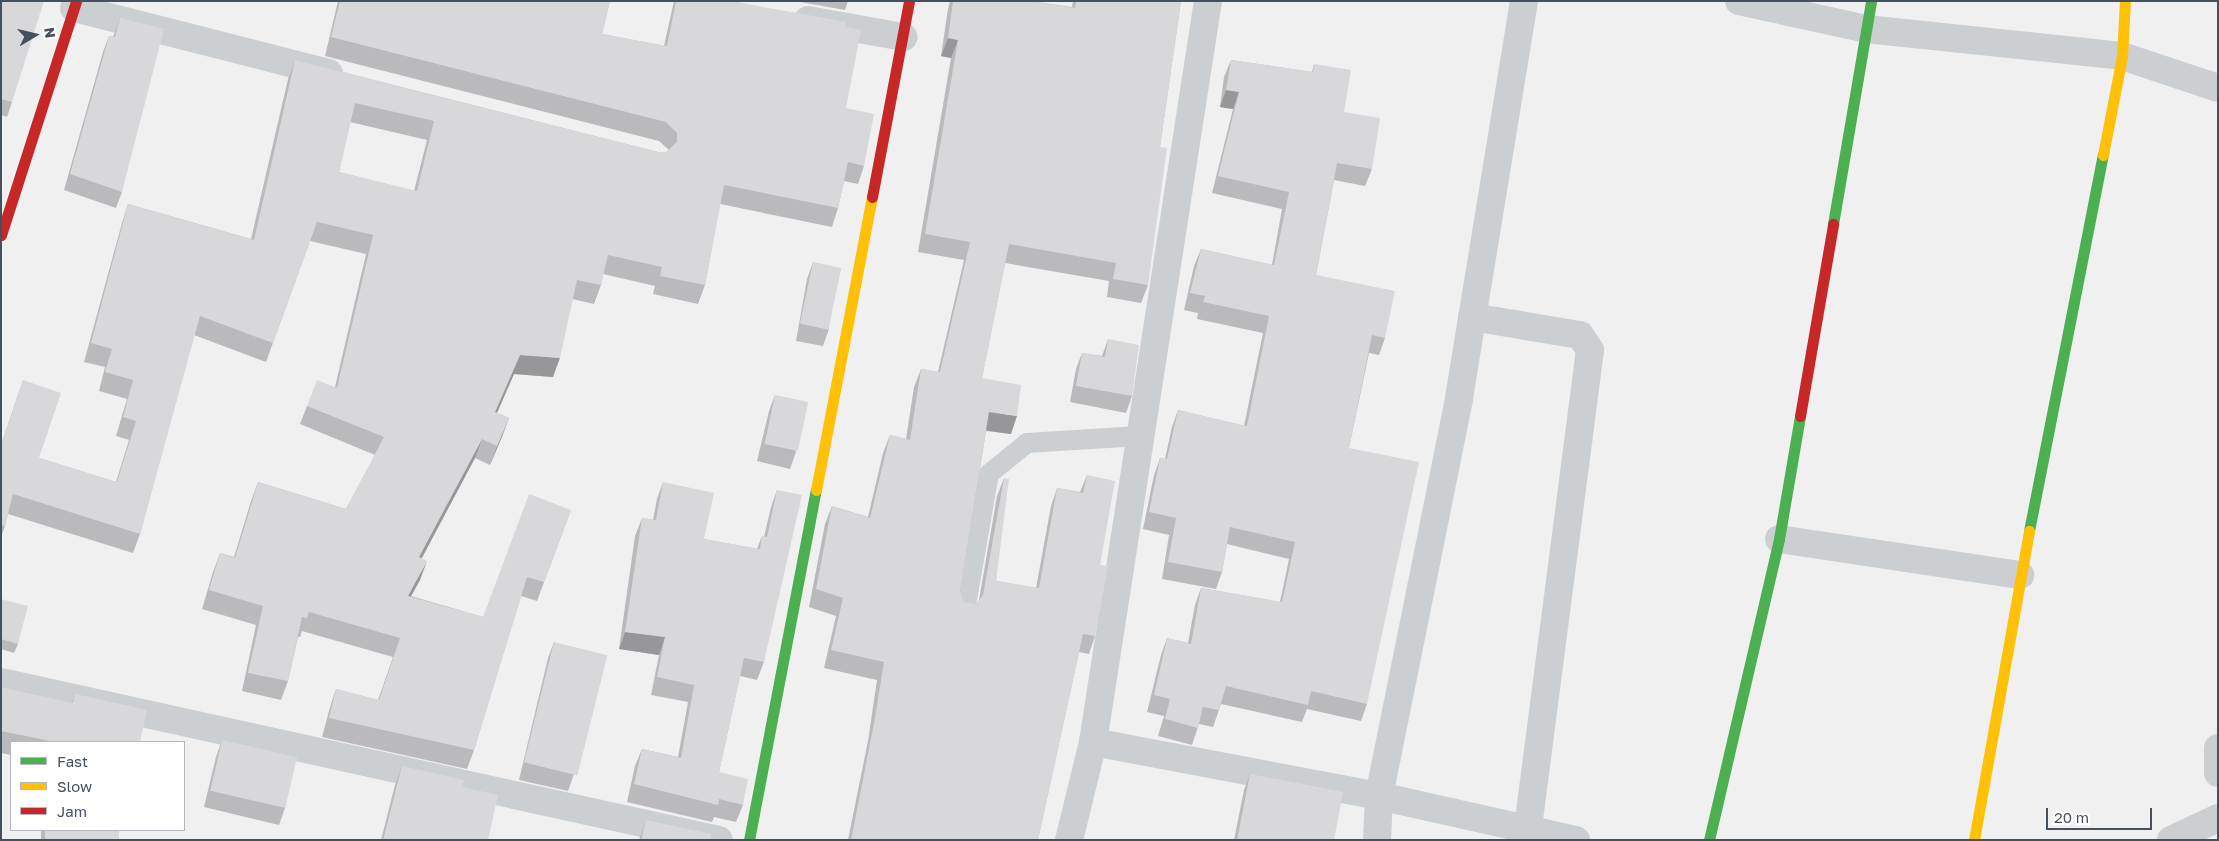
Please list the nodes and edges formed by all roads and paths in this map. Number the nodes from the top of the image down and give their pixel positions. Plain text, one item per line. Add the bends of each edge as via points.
1 (910, 1) edge
2 (1208, 1) edge
3 (1524, 1) edge
4 (1739, 1) edge
5 (1871, 1) edge
6 (2125, 1) edge
7 (75, 5) edge
8 (785, 16) edge
9 (1866, 29) junction
10 (902, 37) junction
11 (2122, 56) junction
12 (350, 78) edge
13 (2218, 88) edge
14 (9, 191) edge
15 (1, 236) edge
16 (1472, 317) junction
17 (1140, 436) junction
18 (1779, 539) junction
19 (2020, 575) junction
20 (965, 611) edge
21 (1, 682) edge
22 (1092, 742) junction
23 (2218, 748) edge
24 (2218, 773) edge
25 (1379, 796) junction
26 (2218, 818) edge
27 (1527, 833) edge
28 (719, 840) edge
29 (749, 840) edge
30 (1069, 840) edge
31 (1377, 840) edge
32 (1576, 840) edge
33 (1709, 840) edge
34 (1974, 840) edge
35 (2172, 840) edge

1 - 10 street
2 - 17 street
3 - 16 street
4 - 9 street
5 - 9 street
6 - 11 street
7 - 12 street
7 - 14 street
8 - 10 street
9 - 11 street
9 - 18 street
10 - 29 street
11 - 13 street
11 - 19 street
14 - 15 street
16 - 25 street
16 - 27 street via 1580,335 1590,350
17 - 20 lane via 1026,443 989,474
17 - 22 street
18 - 19 street
18 - 33 street
19 - 34 street
21 - 28 street
22 - 25 street
22 - 30 street
23 - 24 street
25 - 27 street
25 - 31 street
26 - 35 street
27 - 32 street

